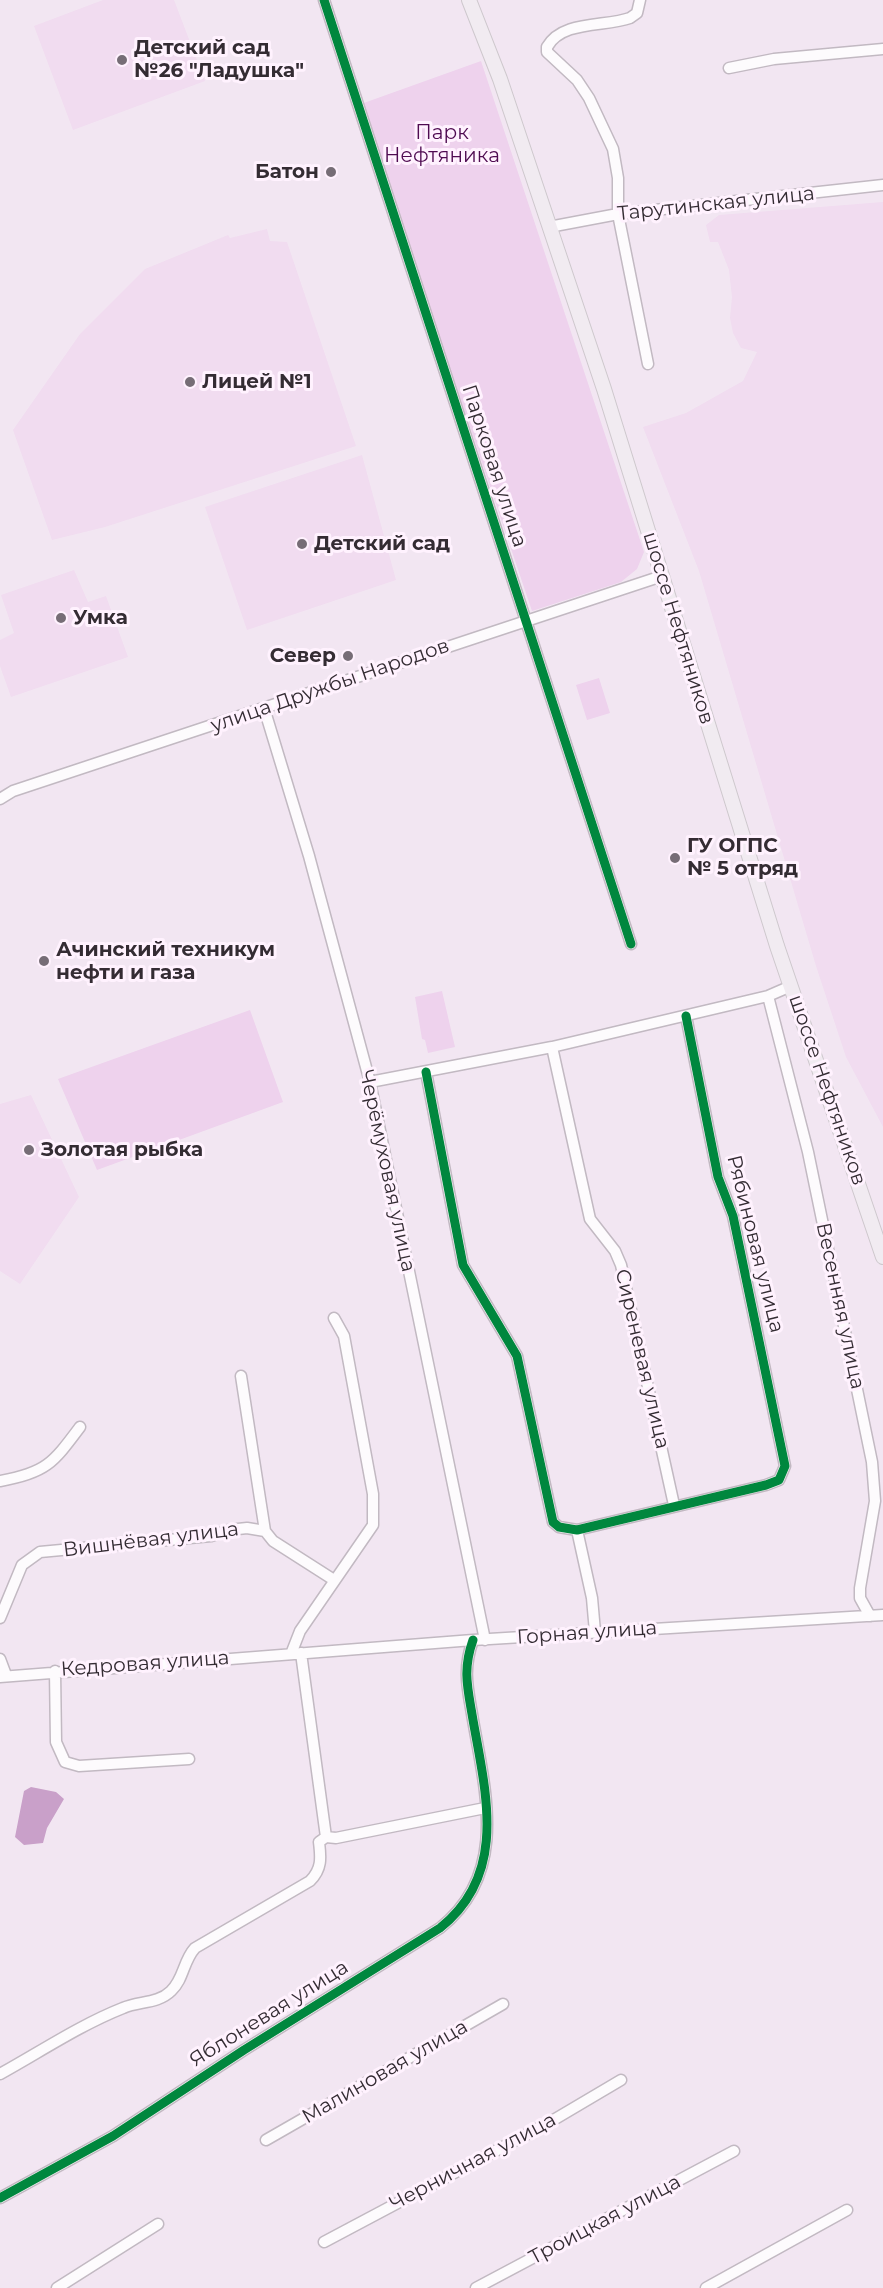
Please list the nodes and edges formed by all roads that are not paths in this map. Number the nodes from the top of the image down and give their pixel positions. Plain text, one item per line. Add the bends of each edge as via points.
1 (324, 0) edge
2 (469, 0) edge
3 (640, 0) edge
4 (883, 49) edge
5 (729, 68) dead end
6 (883, 185) edge
7 (618, 214) junction
8 (549, 227) junction
9 (648, 364) dead end
10 (662, 576) junction
11 (526, 621) junction
12 (264, 708) junction
13 (0, 799) edge
14 (631, 944) dead end
15 (792, 986) junction
16 (768, 996) junction
17 (686, 1016) junction
18 (552, 1047) junction
19 (426, 1072) junction
20 (370, 1082) junction
21 (883, 1257) edge
22 (334, 1318) dead end
23 (241, 1376) dead end
24 (80, 1427) dead end
25 (0, 1481) edge
26 (674, 1505) junction
27 (577, 1530) junction
28 (265, 1531) junction
29 (334, 1580) junction
30 (883, 1615) edge
31 (870, 1616) junction
32 (0, 1618) edge
33 (595, 1632) junction
34 (473, 1640) junction
35 (485, 1640) junction
36 (296, 1653) junction
37 (0, 1659) edge
38 (56, 1671) junction
39 (3, 1676) edge
40 (189, 1759) dead end
41 (485, 1808) junction
42 (326, 1837) junction
43 (503, 2004) dead end
44 (0, 2074) edge
45 (621, 2080) dead end
46 (266, 2140) dead end
47 (734, 2151) dead end
48 (0, 2198) edge
49 (847, 2210) dead end
50 (158, 2224) dead end
51 (324, 2242) dead end
52 (57, 2288) edge
53 (476, 2288) edge
54 (706, 2288) edge

1 - 11 street, Парковая улица
2 - 8 main road, шоссе Нефтяников
3 - 7 street via 637,13 630,18 570,30 555,37 547,47 547,52 577,80 613,149
4 - 5 street via 774,59
6 - 7 street, Тарутинская улица
7 - 8 street, Тарутинская улица
7 - 9 street
8 - 10 main road, шоссе Нефтяников
10 - 11 street, улица Дружбы Народов
10 - 15 main road, шоссе Нефтяников
11 - 12 street, улица Дружбы Народов
11 - 14 street, Парковая улица
12 - 13 street, улица Дружбы Народов via 13,791
12 - 20 street, Черёмуховая улица via 309,855
15 - 16 street
15 - 21 main road, шоссе Нефтяников
16 - 17 street
16 - 31 street, Весенняя улица via 808,1152 872,1462 875,1501 860,1588 860,1598
17 - 18 street
17 - 26 street, Рябиновая улица via 718,1177 733,1216 785,1460 779,1480
18 - 19 street
18 - 26 street, Сиреневая улица via 590,1219 621,1265
19 - 20 street
19 - 27 street via 464,1265 517,1356 550,1515 559,1527
20 - 35 street, Черёмуховая улица
22 - 29 street via 344,1336 375,1510 373,1524
23 - 28 street
24 - 25 street via 42,1470
26 - 27 street
27 - 33 street
28 - 29 street, Вишнёвая улица via 273,1541
28 - 32 street, Вишнёвая улица via 248,1528 211,1536 40,1552 27,1560
29 - 36 street via 300,1631
30 - 31 street, Горная улица
31 - 33 street, Горная улица
33 - 35 street, Горная улица
34 - 35 street, Горная улица
34 - 36 street, Горная улица
34 - 41 street via 465,1673
36 - 38 street, Кедровая улица
36 - 42 street
37 - 39 street
38 - 39 street, Кедровая улица
38 - 40 street via 56,1742 65,1762 79,1766
41 - 42 street
41 - 48 street, Яблоневая улица via 487,1844 482,1870 452,1918 113,2136
42 - 44 street via 319,1842 320,1865 310,1881 195,1948 185,1962 181,1980 169,1993 125,2007
43 - 46 street, Малиновая улица
45 - 51 street, Черничная улица
47 - 53 street, Троицкая улица
49 - 54 street
50 - 52 street

